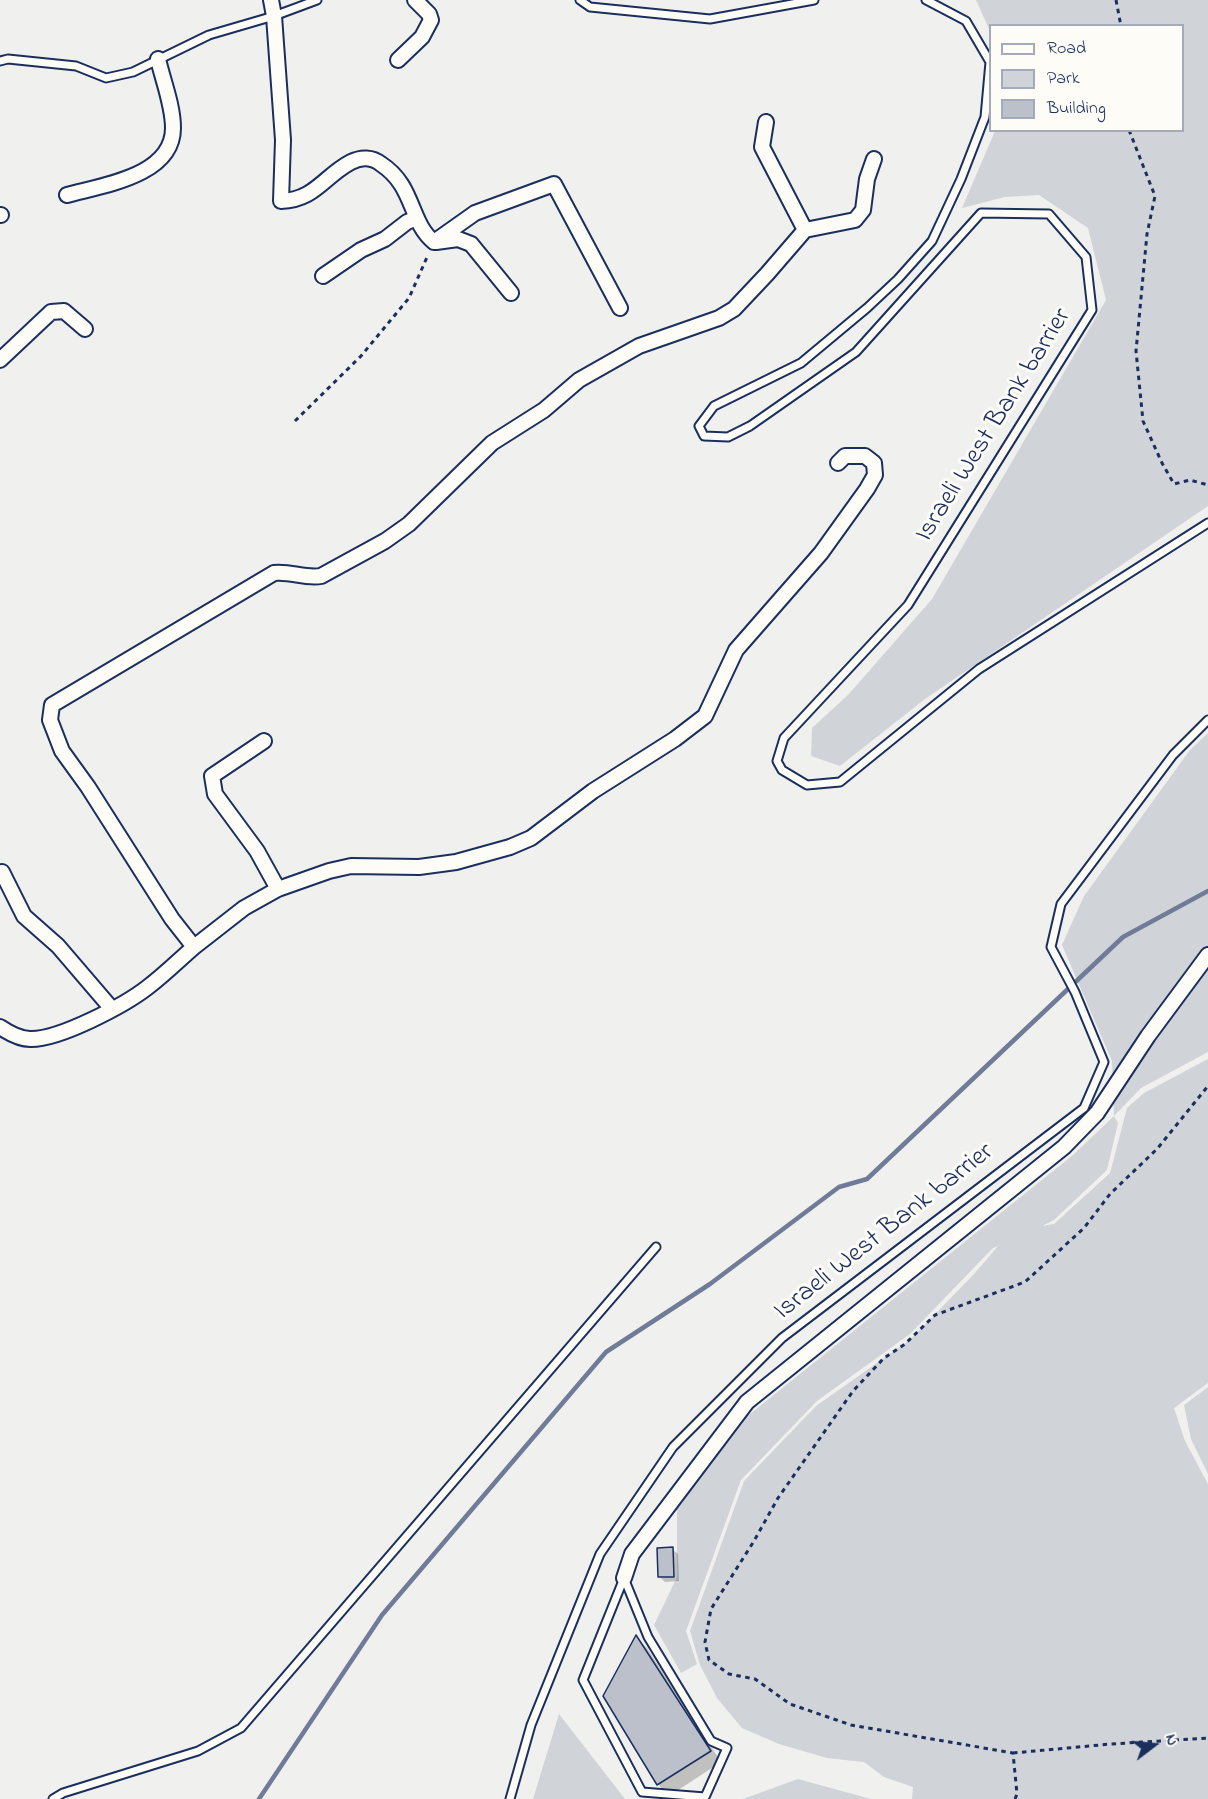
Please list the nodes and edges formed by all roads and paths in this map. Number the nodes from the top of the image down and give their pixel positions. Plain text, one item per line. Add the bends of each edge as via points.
1 (271, 0) edge
2 (317, 0) edge
3 (415, 0) edge
4 (580, 0) edge
5 (814, 0) edge
6 (926, 0) edge
7 (1116, 0) edge
8 (274, 16) junction
9 (1121, 24) edge
10 (158, 59) junction
11 (398, 60) dead end
12 (989, 60) edge
13 (0, 61) edge
14 (989, 73) edge
15 (766, 122) dead end
16 (1129, 132) edge
17 (874, 159) dead end
18 (67, 195) dead end
19 (417, 218) junction
20 (806, 230) junction
21 (434, 242) junction
22 (323, 276) dead end
23 (511, 293) dead end
24 (620, 308) dead end
25 (85, 329) dead end
26 (0, 360) edge
27 (295, 422) dead end
28 (838, 463) dead end
29 (1208, 485) edge
30 (1208, 523) edge
31 (1208, 720) edge
32 (264, 741) dead end
33 (2, 872) dead end
34 (278, 889) junction
35 (194, 947) junction
36 (1208, 955) edge
37 (112, 1009) junction
38 (0, 1027) edge
39 (1208, 1086) edge
40 (656, 1247) dead end
41 (624, 1578) junction
42 (1208, 1738) edge
43 (1013, 1753) junction
44 (53, 1799) edge
45 (510, 1799) edge
46 (1015, 1799) edge

1 - 8 street
2 - 8 lane
3 - 11 street via 431,20 422,37
4 - 5 lane via 590,7 710,19
6 - 12 lane, Israeli West Bank barrier via 966,21
7 - 9 path
8 - 10 lane via 209,35
8 - 19 street via 283,140 281,201 308,195 341,168 368,158 391,170 402,183
10 - 13 lane via 133,72 106,78 76,66
10 - 18 street via 173,127 165,155 124,180
14 - 30 lane, Israeli West Bank barrier via 985,117 932,241 867,308 801,363 714,406 699,426 704,436 728,437 750,426 856,352 981,213 1049,214 1086,257 1092,310 908,605 784,738 777,761 782,770 807,785 840,782 979,669
15 - 20 street via 762,147
16 - 29 path via 1155,196 1147,234 1136,351 1143,421 1174,484 1191,480
17 - 20 street via 863,210 855,220
19 - 21 street
19 - 22 street
20 - 35 street via 734,309 639,346 579,380 544,410 492,443 409,524 386,541 321,576 309,579 287,572 274,573 52,705 50,720 62,751
21 - 23 street via 458,239 471,244
21 - 24 street via 475,213 554,184
21 - 27 path via 409,298 361,356
25 - 26 street via 64,311 51,312
28 - 34 street via 845,456 865,456 874,463 874,475 821,553 736,650 705,716 675,739 593,791 531,838 510,847 456,862 419,867 351,866
31 - 45 lane, Israeli West Bank barrier via 1173,756 1061,904 1052,947 1104,1062 1084,1108 782,1338 673,1447 600,1554 531,1725
32 - 34 street via 212,776 215,794 257,851
33 - 37 street via 24,916 58,946
34 - 35 street via 244,908
35 - 37 street via 147,988
36 - 41 street via 1097,1113 1064,1147 747,1402 632,1554
37 - 38 street via 46,1038 29,1040
39 - 43 path via 1157,1149 1110,1194 1084,1228 1025,1282 934,1315 905,1344 884,1358 853,1391 778,1498 711,1609 705,1642 709,1660 729,1674 755,1679 790,1704 851,1725
40 - 44 lane via 240,1728 198,1751 63,1792
41 - 41 lane via 648,1637 711,1741 727,1748 705,1797 642,1792 584,1680
42 - 43 path
43 - 46 path

